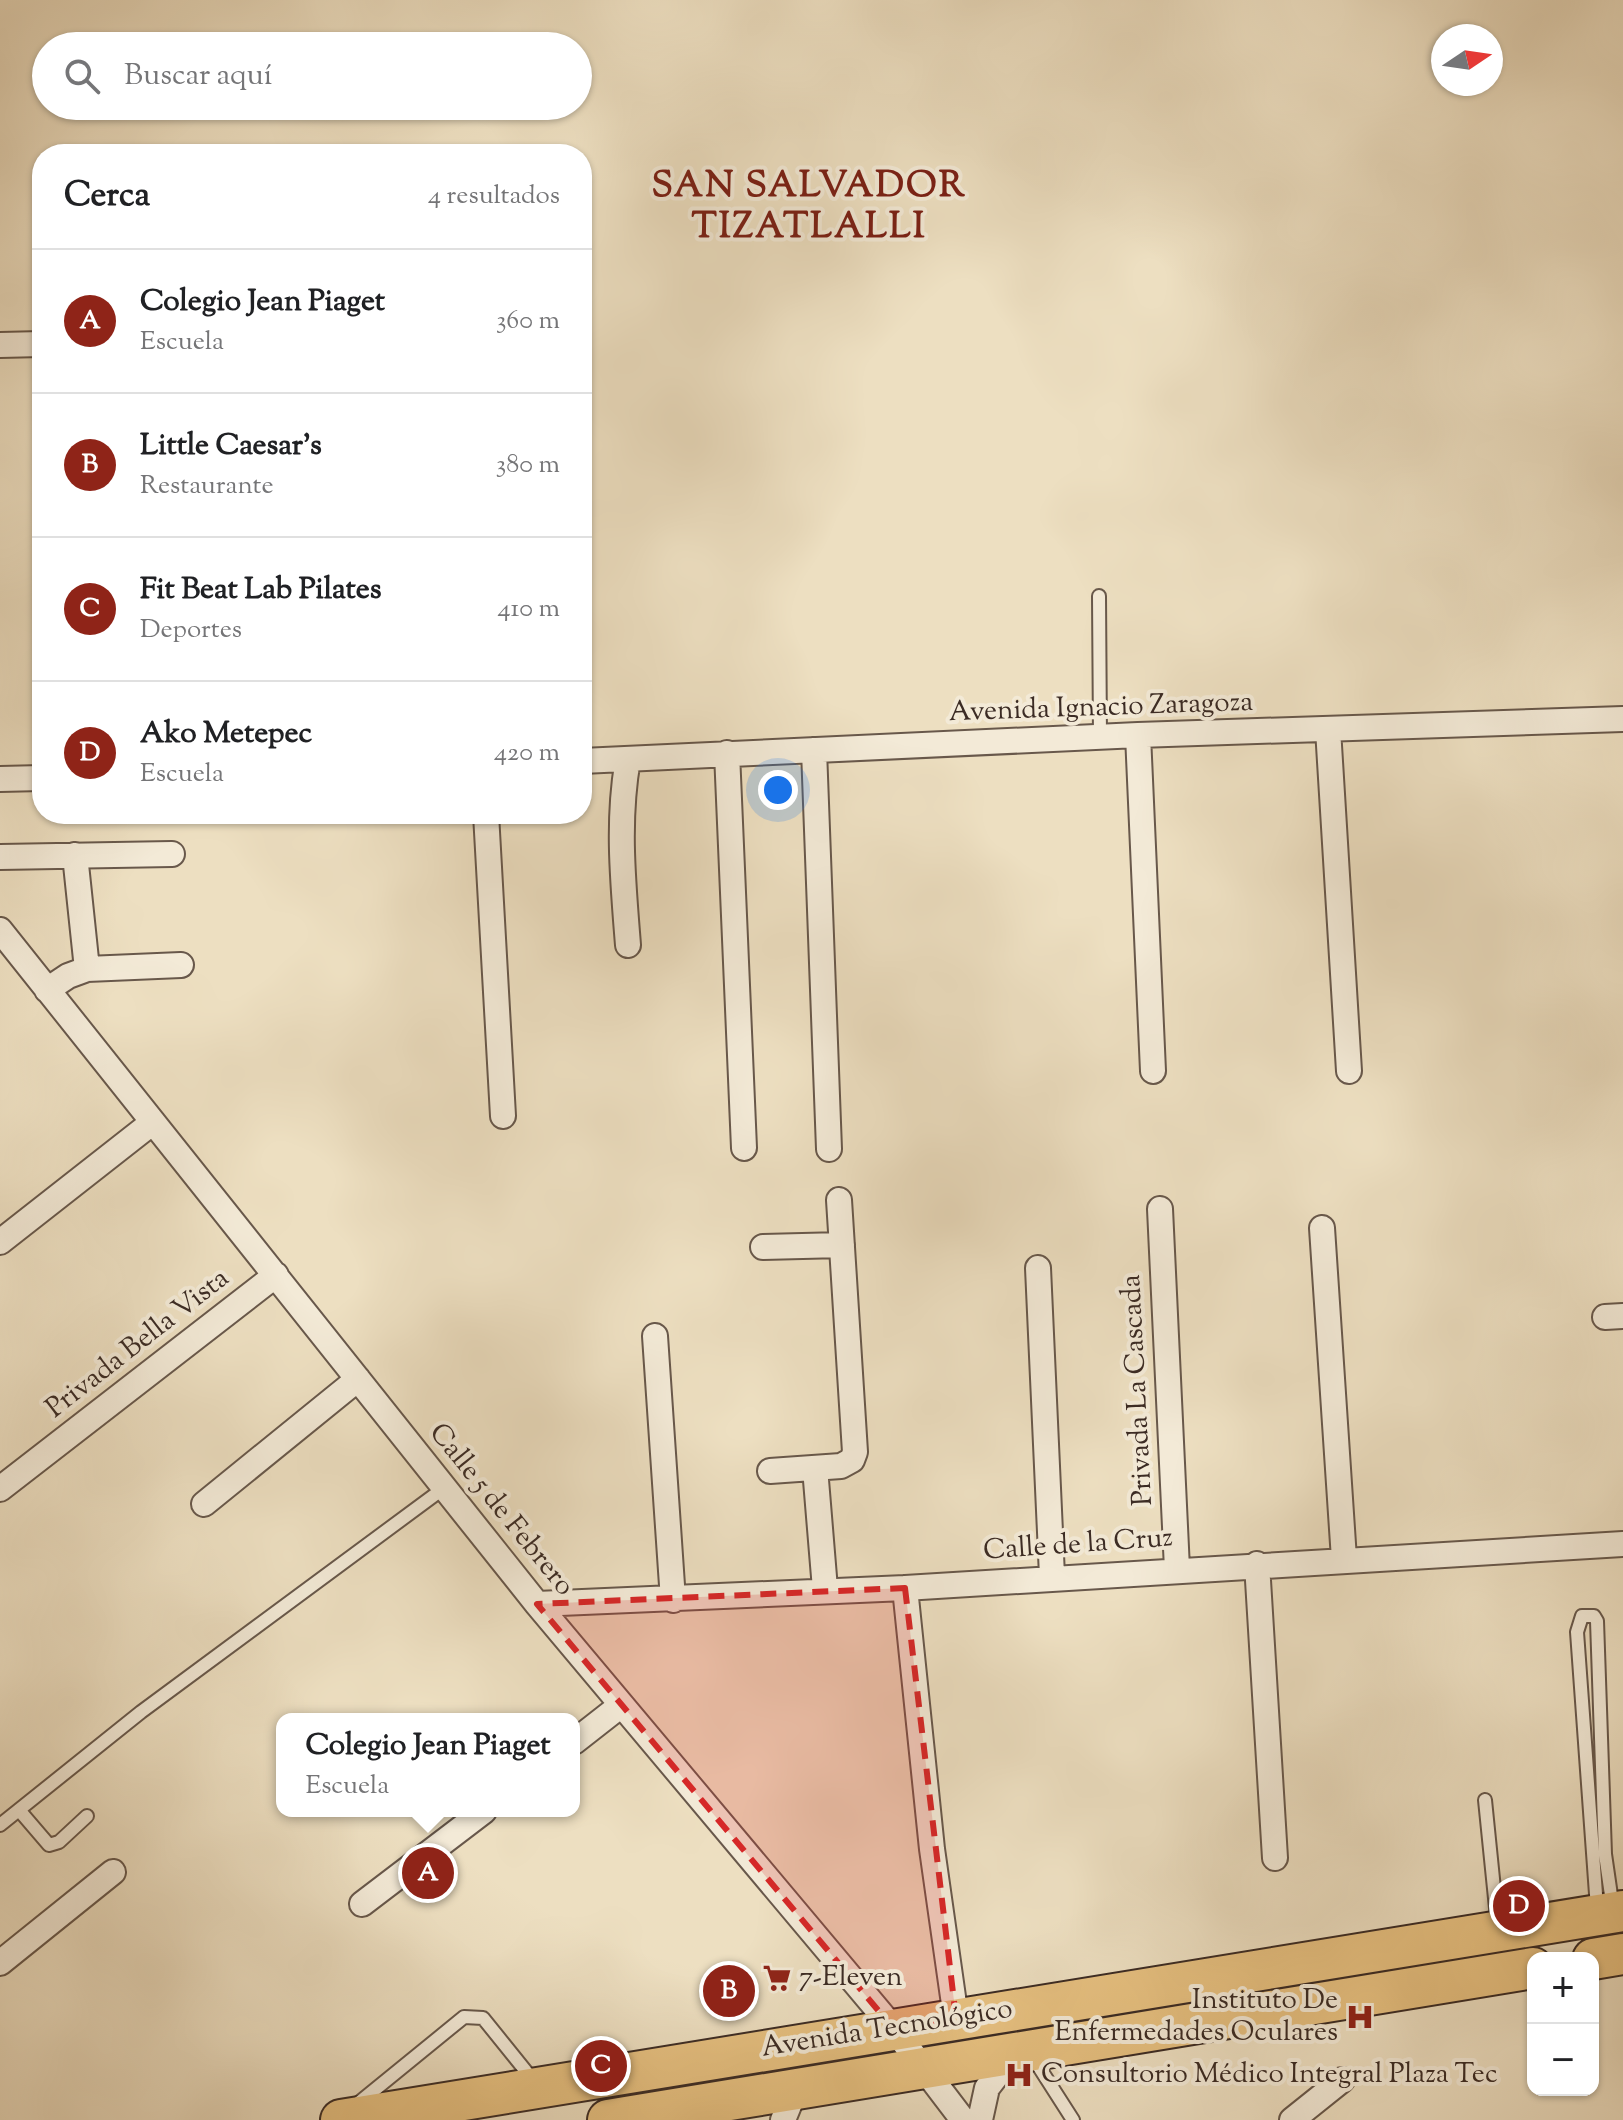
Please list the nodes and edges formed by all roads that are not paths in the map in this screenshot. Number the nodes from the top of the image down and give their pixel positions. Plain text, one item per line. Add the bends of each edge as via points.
1 (32, 344) edge
2 (0, 345) edge
3 (1099, 596) dead end
4 (1623, 719) edge
5 (1328, 729) junction
6 (1138, 735) junction
7 (1100, 737) junction
8 (814, 750) junction
9 (727, 753) junction
10 (628, 759) junction
11 (592, 761) edge
12 (32, 778) edge
13 (0, 779) edge
14 (487, 824) edge
15 (172, 854) dead end
16 (75, 855) junction
17 (0, 857) edge
18 (0, 930) edge
19 (628, 945) dead end
20 (181, 965) dead end
21 (87, 969) junction
22 (47, 990) junction
23 (1153, 1071) dead end
24 (1349, 1071) dead end
25 (503, 1116) dead end
26 (153, 1122) junction
27 (744, 1148) dead end
28 (829, 1149) dead end
29 (839, 1200) dead end
30 (1160, 1209) dead end
31 (1322, 1228) dead end
32 (0, 1242) edge
33 (842, 1245) junction
34 (763, 1247) dead end
35 (1038, 1268) dead end
36 (276, 1275) junction
37 (655, 1336) dead end
38 (358, 1379) junction
39 (815, 1468) junction
40 (770, 1471) dead end
41 (444, 1488) junction
42 (0, 1489) edge
43 (204, 1504) dead end
44 (1623, 1544) edge
45 (1344, 1559) junction
46 (1257, 1564) junction
47 (1177, 1569) junction
48 (1052, 1576) junction
49 (905, 1588) junction
50 (825, 1589) junction
51 (673, 1600) junction
52 (537, 1604) junction
53 (620, 1706) junction
54 (580, 1737) edge
55 (1485, 1800) dead end
56 (19, 1810) junction
57 (87, 1816) dead end
58 (476, 1817) edge
59 (0, 1825) edge
60 (1275, 1858) dead end
61 (113, 1872) dead end
62 (362, 1904) dead end
63 (1611, 1913) edge
64 (1498, 1931) junction
65 (1623, 1954) edge
66 (1599, 1958) edge
67 (0, 1963) edge
68 (1527, 1969) edge
69 (956, 2018) junction
70 (893, 2028) junction
71 (815, 2042) junction
72 (1021, 2051) junction
73 (924, 2068) junction
74 (1342, 2080) dead end
75 (538, 2087) junction
76 (790, 2104) edge
77 (340, 2120) edge
78 (608, 2120) edge
79 (963, 2120) edge
80 (980, 2120) edge
81 (1073, 2120) edge
82 (1292, 2120) edge

1 - 2 street
3 - 7 lane
4 - 5 street, Avenida Ignacio Zaragoza
5 - 6 street, Avenida Ignacio Zaragoza
5 - 24 street
6 - 7 street, Avenida Ignacio Zaragoza
6 - 23 street
7 - 8 street, Avenida Ignacio Zaragoza
8 - 9 street, Avenida Ignacio Zaragoza
8 - 28 street
9 - 10 street, Avenida Ignacio Zaragoza
9 - 27 street
10 - 11 street, Avenida Ignacio Zaragoza
10 - 19 street via 621,796
12 - 13 street
14 - 25 street
15 - 16 street
16 - 17 street
16 - 21 street
18 - 22 street, Calle 5 de Febrero
20 - 21 street
21 - 22 street
22 - 26 street, Calle 5 de Febrero
26 - 32 street
26 - 36 street, Calle 5 de Febrero
29 - 33 street
30 - 47 street, Privada La Cascada
31 - 45 street
33 - 34 street
33 - 39 street via 855,1452 847,1464
35 - 48 street
36 - 38 street, Calle 5 de Febrero
36 - 42 street, Privada Bella Vista
37 - 51 street
38 - 41 street, Calle 5 de Febrero
38 - 43 street
39 - 40 street
39 - 50 street
41 - 52 street, Calle 5 de Febrero
41 - 56 lane via 141,1712
44 - 45 street, Calle de la Cruz
45 - 46 street, Calle de la Cruz
46 - 47 street, Calle de la Cruz
46 - 60 street
47 - 48 street, Calle de la Cruz
48 - 49 street, Calle de la Cruz
49 - 50 street, Calle de la Cruz
49 - 69 street
50 - 51 street, Calle de la Cruz
51 - 52 street, Calle de la Cruz
52 - 53 street, Calle 5 de Febrero
53 - 54 street
53 - 70 street, Calle 5 de Febrero
55 - 64 lane
56 - 57 lane via 49,1845
56 - 59 lane
58 - 62 street
61 - 67 street
63 - 63 lane via 1598,1624 1595,1617 1582,1616 1577,1632
63 - 64 main road, Avenida Tecnológico
64 - 69 main road, Avenida Tecnológico
65 - 66 main road
68 - 72 main road, Avenida Tecnológico
69 - 70 main road, Avenida Tecnológico
70 - 71 main road, Avenida Tecnológico
70 - 73 street, Calle 5 de Febrero
71 - 75 main road, Avenida Tecnológico
71 - 76 street
72 - 73 main road, Avenida Tecnológico
72 - 80 street via 987,2088
72 - 81 lane
73 - 76 main road, Avenida Tecnológico
73 - 79 street, Calle 5 de Febrero
74 - 82 street
75 - 77 main road, Avenida Tecnológico
75 - 77 lane via 483,2018 464,2017
76 - 78 main road, Avenida Tecnológico

